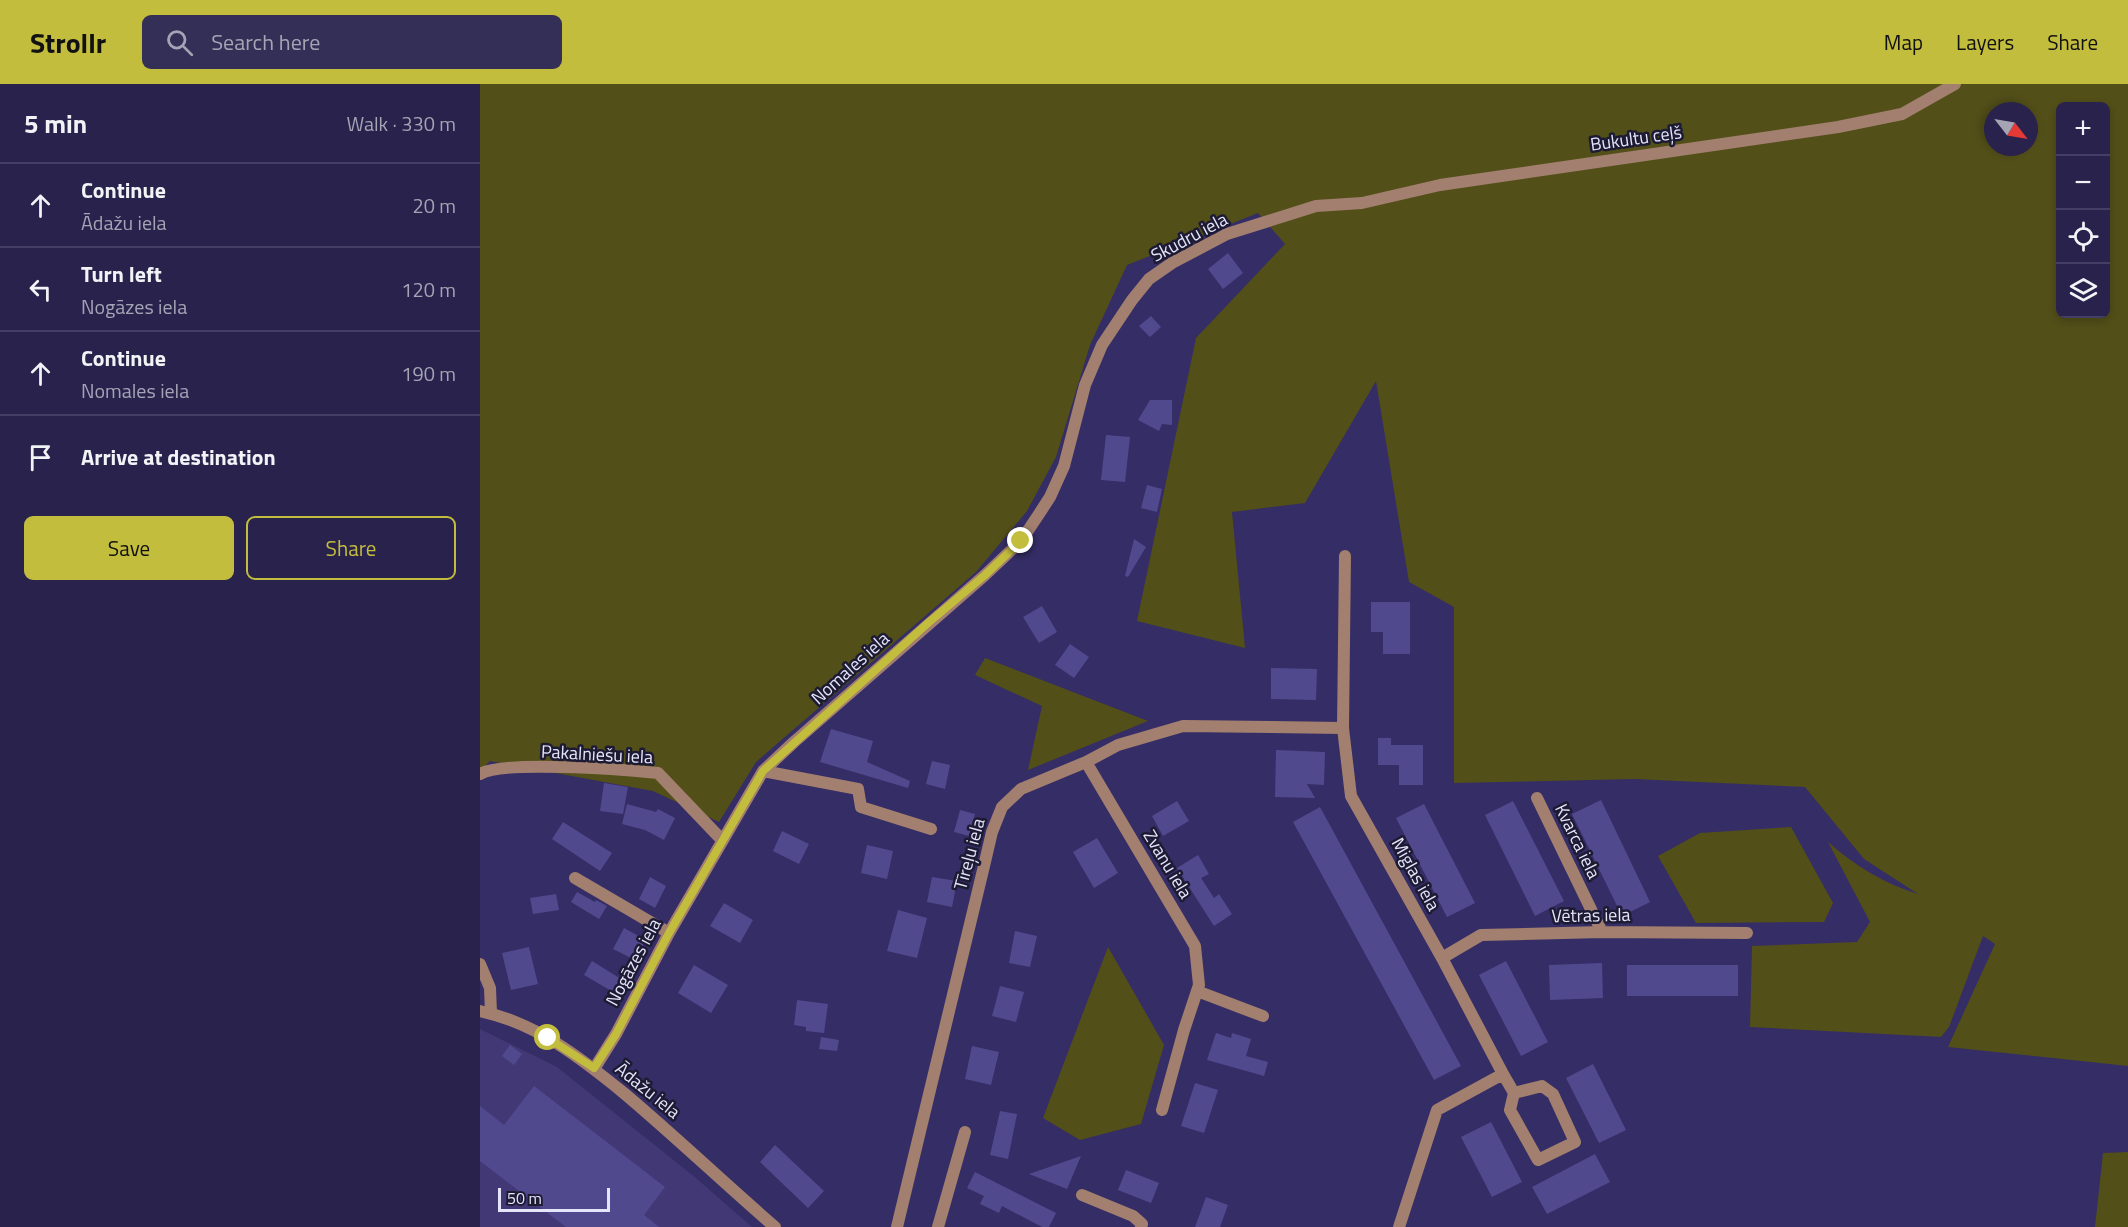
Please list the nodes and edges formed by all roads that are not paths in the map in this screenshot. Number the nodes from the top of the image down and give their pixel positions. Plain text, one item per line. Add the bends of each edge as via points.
1 (1955, 84) edge
2 (1316, 206) joint
3 (1021, 541) joint
4 (1345, 556) dead end
5 (1343, 728) junction
6 (1086, 762) junction
7 (763, 771) junction
8 (480, 774) edge
9 (1537, 798) dead end
10 (932, 829) dead end
11 (722, 840) junction
12 (575, 878) dead end
13 (1602, 932) junction
14 (669, 933) junction
15 (1747, 933) dead end
16 (1443, 958) junction
17 (480, 964) edge
18 (1197, 991) junction
19 (486, 1012) edge
20 (1263, 1016) dead end
21 (594, 1068) junction
22 (1503, 1074) junction
23 (1514, 1093) junction
24 (1162, 1110) dead end
25 (965, 1132) dead end
26 (1082, 1195) dead end
27 (775, 1227) edge
28 (897, 1227) edge
29 (938, 1227) edge
30 (1142, 1227) edge
31 (1399, 1227) edge

1 - 2 street, Bukultu ceļš via 1902,114 1838,127
2 - 3 street, Skudru iela via 1227,234 1149,279 1102,345 1085,385 1064,466 1050,497
3 - 7 street, Nomales iela
4 - 5 street, Miglas iela
5 - 6 street, Tīreļu iela via 1183,726 1118,745
5 - 16 street, Miglas iela via 1351,796
6 - 18 street, Zvanu iela via 1195,946
6 - 28 street, Tīreļu iela via 1021,789 1002,807 992,832
7 - 10 street via 858,789 861,807
7 - 11 street, Nomales iela
8 - 11 street, Pakalniešu iela via 499,768 658,773
9 - 13 street, Kvarca iela
11 - 14 street, Nogāzes iela
12 - 14 street
13 - 15 street, Vētras iela
13 - 16 street, Vētras iela via 1481,935
14 - 21 street, Nogāzes iela
16 - 22 street, Miglas iela
17 - 19 street via 490,988
18 - 20 street
18 - 24 street, Zvanu iela
19 - 21 street, Ādažu iela via 548,1038
21 - 27 street, Ādažu iela via 675,1135
22 - 23 street, Miglas iela
22 - 31 street via 1437,1110
23 - 23 street via 1510,1110 1538,1160 1575,1142 1553,1094 1542,1086
25 - 29 street
26 - 30 street via 1133,1216

